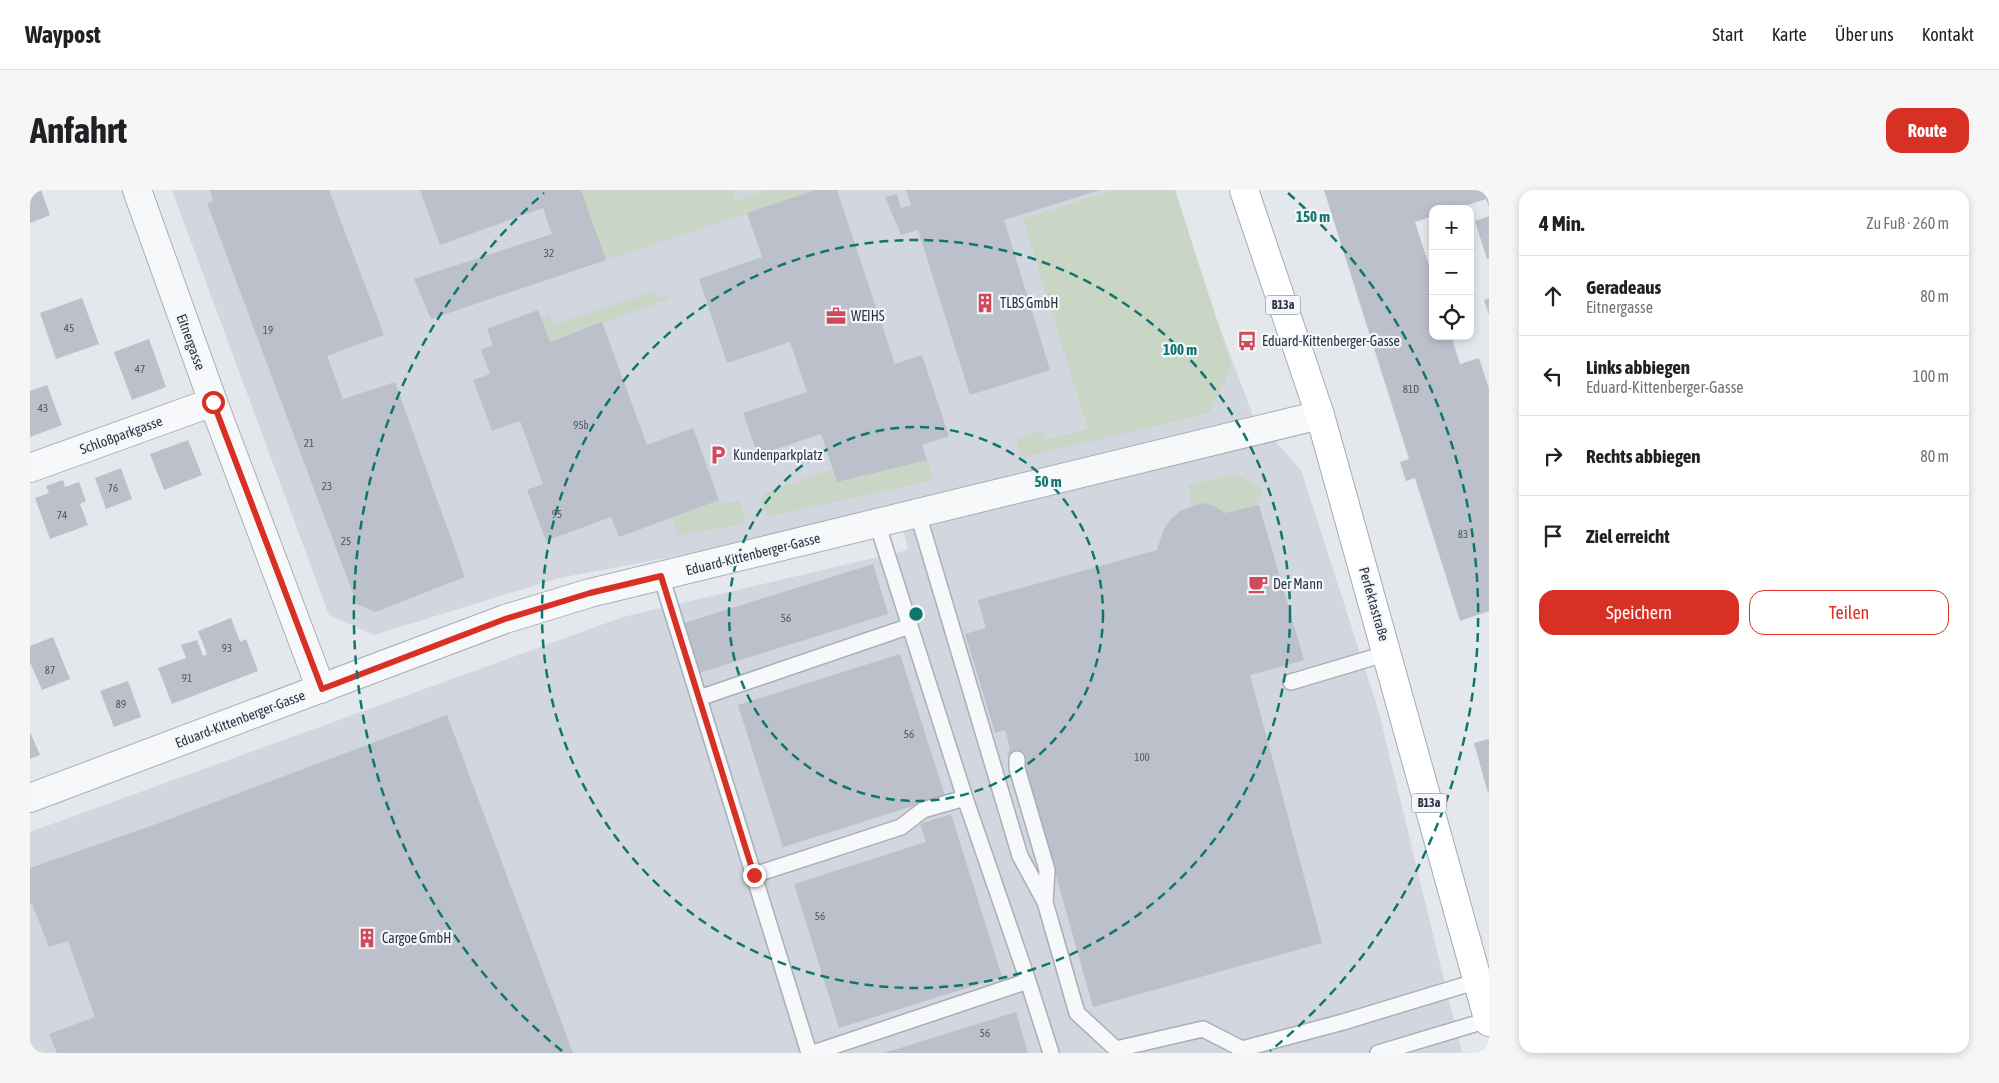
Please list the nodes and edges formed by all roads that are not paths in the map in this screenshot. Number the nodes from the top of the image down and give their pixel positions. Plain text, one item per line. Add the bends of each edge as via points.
1 (137, 190) edge
2 (1244, 190) edge
3 (213, 402) junction
4 (1320, 415) junction
5 (30, 468) edge
6 (918, 514) junction
7 (877, 524) junction
8 (661, 576) junction
9 (910, 626) junction
10 (1388, 653) junction
11 (1290, 682) dead end
12 (322, 689) junction
13 (699, 698) junction
14 (1017, 759) dead end
15 (30, 798) edge
16 (965, 798) junction
17 (754, 875) junction
18 (1045, 902) junction
19 (1028, 981) junction
20 (1478, 981) junction
21 (1489, 1021) edge
22 (809, 1053) edge
23 (813, 1053) edge
24 (1052, 1053) edge
25 (1378, 1053) edge

1 - 3 street, Eitnergasse
2 - 4 main road, Perfektastraße / B13a
3 - 5 street, Schloßparkgasse
3 - 12 street, Eitnergasse
4 - 6 street, Eduard-Kittenberger-Gasse
4 - 10 main road, Perfektastraße / B13a
6 - 7 street, Eduard-Kittenberger-Gasse
6 - 18 lane via 1020,856
7 - 8 street, Eduard-Kittenberger-Gasse
7 - 9 lane
8 - 12 street, Eduard-Kittenberger-Gasse via 505,619
8 - 13 lane
9 - 13 lane
9 - 16 lane
10 - 11 lane
10 - 20 main road, Perfektastraße / B13a
12 - 15 street, Eduard-Kittenberger-Gasse
13 - 17 lane
14 - 18 lane via 1047,870
16 - 17 lane via 923,810 901,827
16 - 19 lane
17 - 22 lane
18 - 20 lane via 1077,1013 1116,1048 1203,1029 1242,1049
19 - 23 lane
19 - 24 lane
20 - 21 main road, Perfektastraße / B13a
21 - 25 lane

